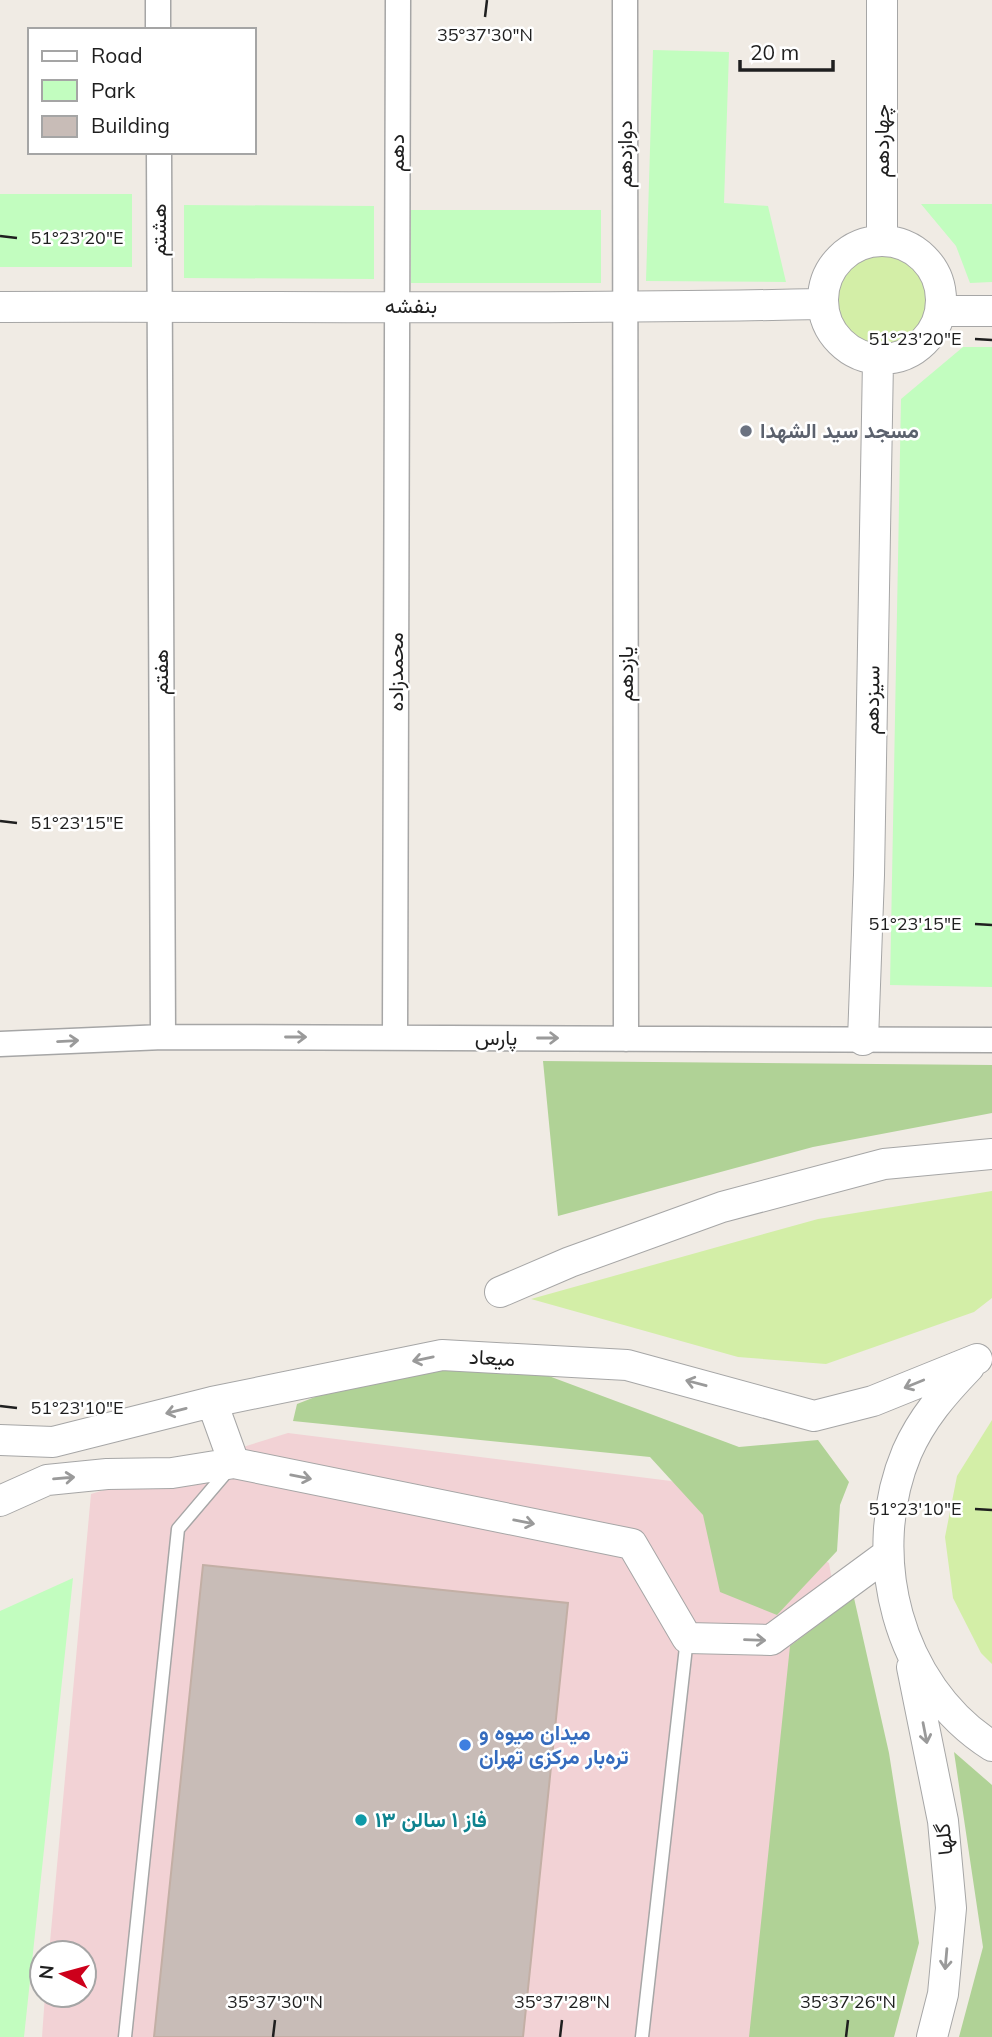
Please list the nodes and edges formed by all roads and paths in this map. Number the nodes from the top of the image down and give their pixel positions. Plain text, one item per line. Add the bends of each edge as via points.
1 (158, 0) edge
2 (398, 0) edge
3 (625, 0) edge
4 (883, 0) edge
5 (158, 28) edge
6 (159, 154) edge
7 (882, 241) junction
8 (822, 304) junction
9 (397, 306) junction
10 (0, 307) edge
11 (159, 307) junction
12 (625, 309) junction
13 (940, 310) junction
14 (992, 311) edge
15 (878, 360) junction
16 (163, 1037) junction
17 (395, 1038) junction
18 (626, 1039) junction
19 (863, 1040) junction
20 (992, 1040) edge
21 (0, 1044) edge
22 (992, 1154) edge
23 (500, 1292) dead end
24 (985, 1354) edge
25 (212, 1402) junction
26 (0, 1440) edge
27 (234, 1463) junction
28 (0, 1501) edge
29 (888, 1554) junction
30 (687, 1637) junction
31 (907, 1643) junction
32 (992, 1746) edge
33 (125, 2037) edge
34 (642, 2037) edge
35 (932, 2037) edge

1 - 5 street
2 - 9 street, دهم
3 - 12 street, دوازدهم
4 - 7 street, چهاردهم
6 - 11 street, هشتم
7 - 8 street via 863,244 839,260 824,285
7 - 13 street via 920,255 940,290
8 - 12 street, بنفشه
8 - 15 street via 835,336 861,356
9 - 11 street, بنفشه
9 - 12 street, بنفشه
9 - 17 street, محمدزاده
10 - 11 street, بنفشه
11 - 16 street, هفتم
12 - 18 street, یازدهم
13 - 14 street
13 - 15 street via 935,327 918,346 895,358
15 - 19 street, سیزدهم
16 -> 17 street, پارس
21 -> 16 street, پارس
17 -> 18 street, پارس
18 - 19 street, پارس
19 - 20 street, پارس
22 - 23 street via 884,1164 722,1207
24 -> 25 street, میعاد via 873,1401 814,1416 627,1365 442,1355
24 - 29 street via 936,1401 907,1452 890,1509
25 -> 26 street, میعاد via 54,1442
25 - 27 street
28 -> 27 street via 47,1480 173,1473
27 -> 30 street via 632,1544
27 - 33 lane via 178,1529
30 -> 29 street via 771,1640
29 - 31 street via 893,1599
30 - 34 lane
31 - 32 street via 936,1693 975,1736
31 -> 35 street, گلها via 943,1821 951,1908 943,1994

